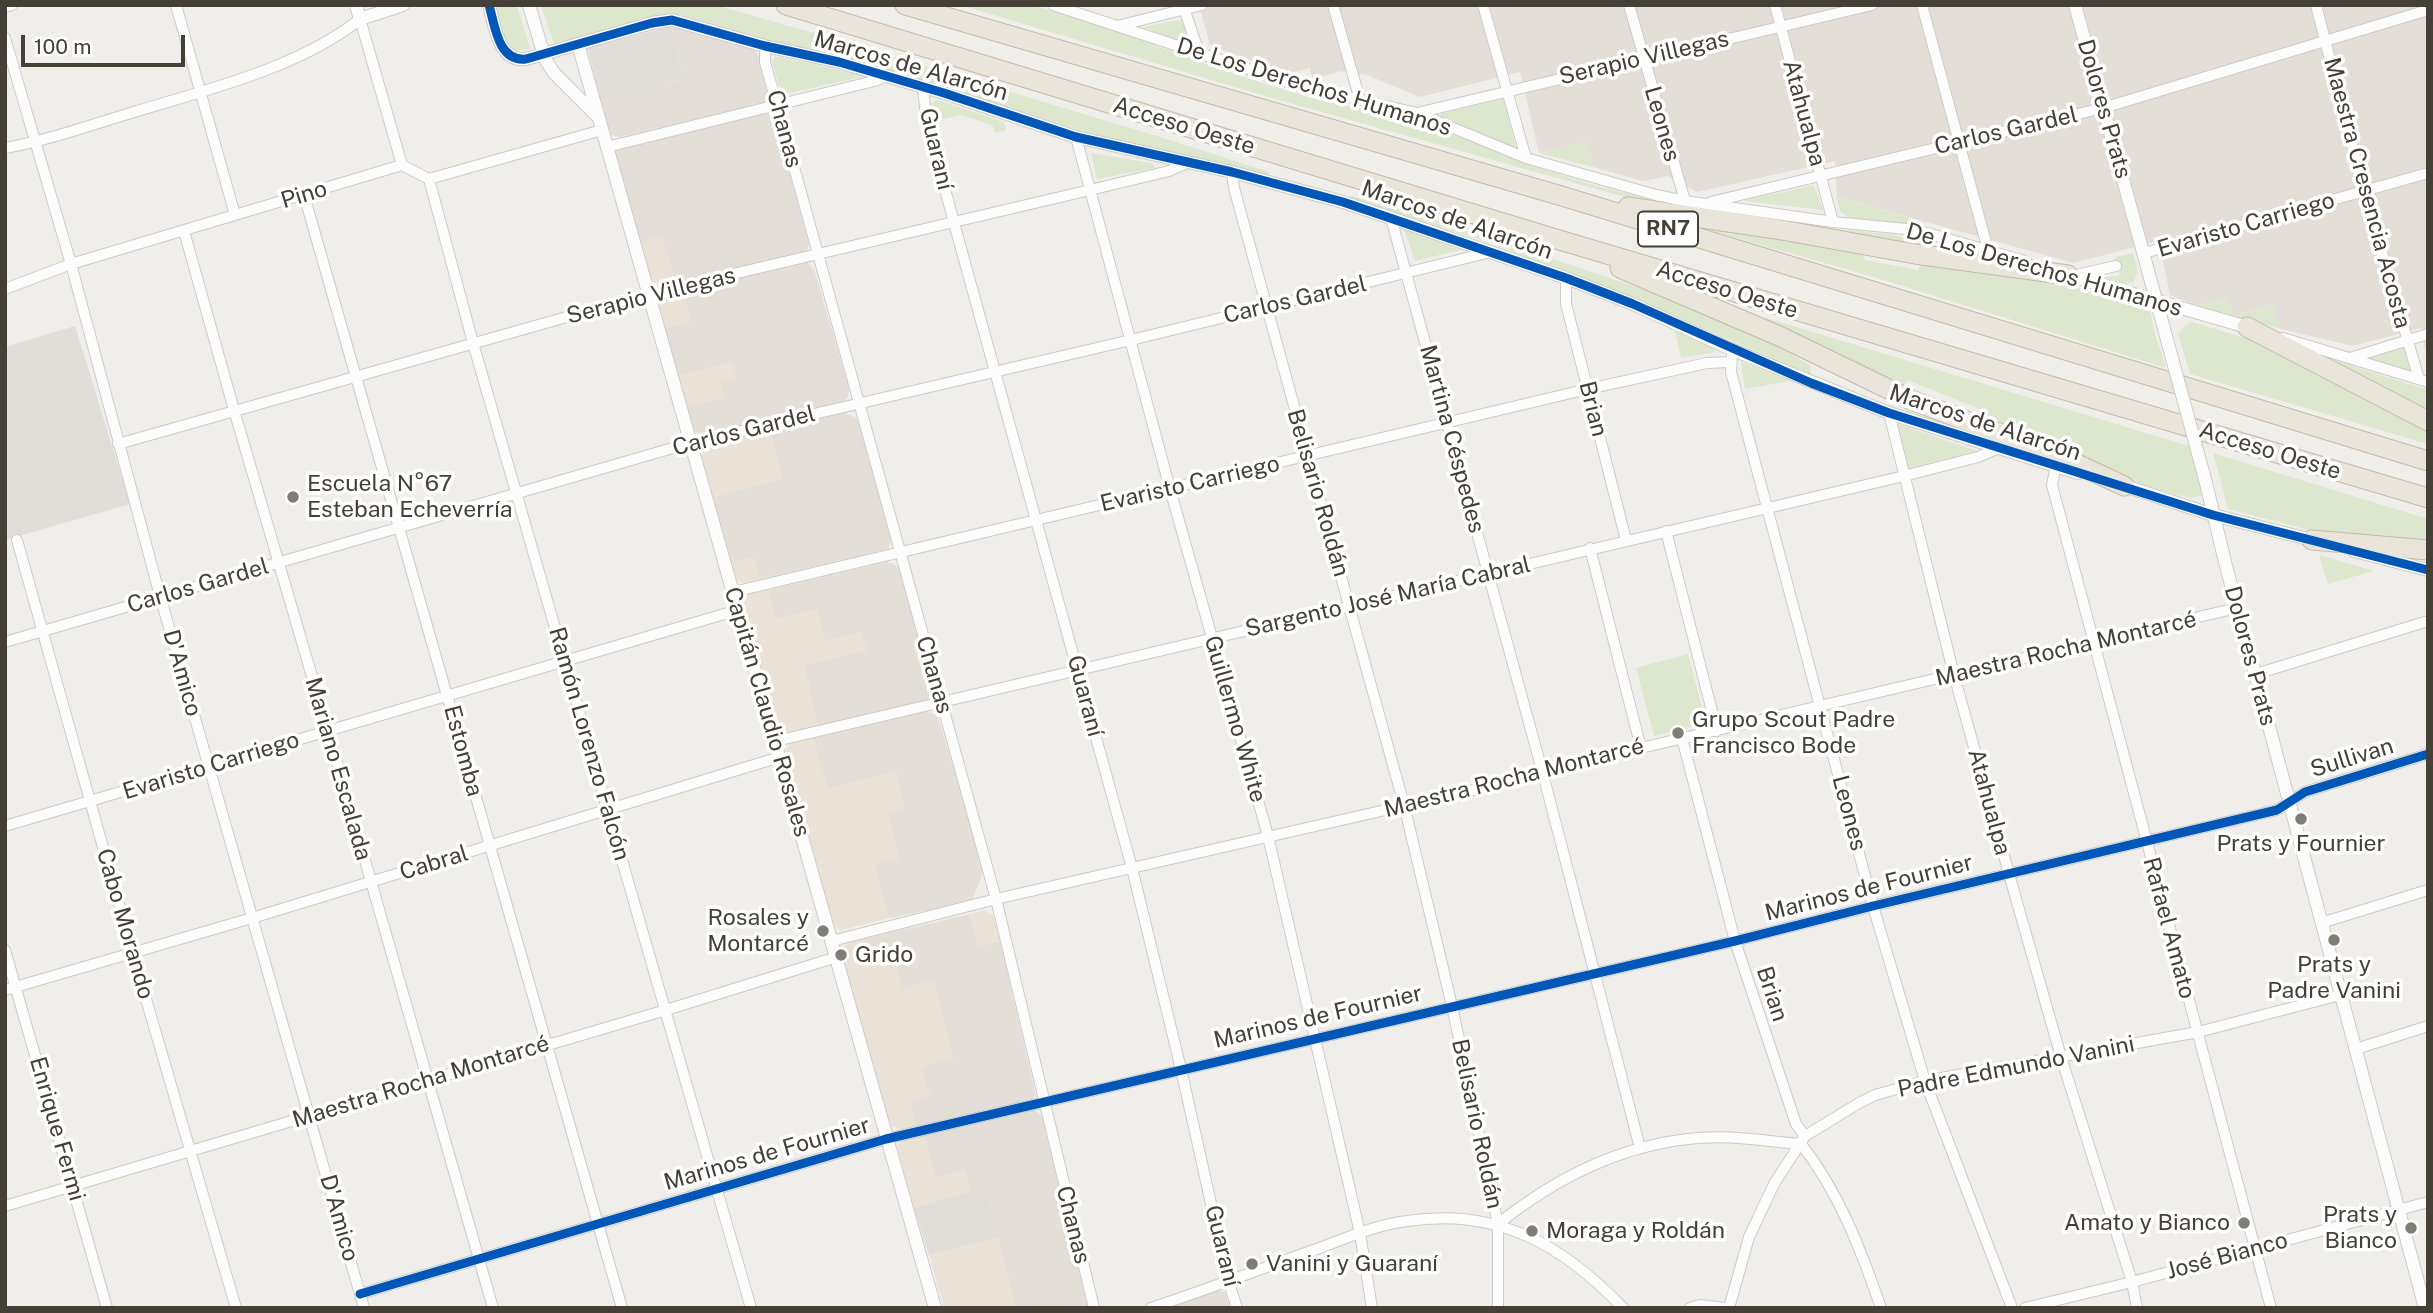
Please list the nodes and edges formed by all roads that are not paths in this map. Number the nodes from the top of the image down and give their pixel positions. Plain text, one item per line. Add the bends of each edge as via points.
1 (12, 5) edge
2 (176, 5) edge
3 (356, 5) edge
4 (403, 5) edge
5 (489, 5) edge
6 (529, 5) edge
7 (786, 5) edge
8 (905, 5) edge
9 (1053, 5) edge
10 (1202, 5) edge
11 (1333, 5) edge
12 (1483, 5) edge
13 (1629, 5) edge
14 (1775, 5) edge
15 (1872, 5) edge
16 (1922, 5) edge
17 (2075, 5) edge
18 (2316, 5) edge
19 (1183, 7) edge
20 (5, 8) edge
21 (2428, 10) edge
22 (360, 19) junction
23 (1117, 26) junction
24 (1780, 26) junction
25 (5, 38) edge
26 (2326, 41) junction
27 (578, 44) junction
28 (765, 46) junction
29 (1199, 53) junction
30 (543, 54) junction
31 (1643, 58) junction
32 (887, 76) junction
33 (923, 87) junction
34 (201, 91) junction
35 (1508, 91) junction
36 (1360, 100) junction
37 (777, 104) junction
38 (2103, 108) junction
39 (1417, 113) junction
40 (598, 116) junction
41 (601, 130) junction
42 (1076, 136) junction
43 (35, 142) junction
44 (1958, 142) junction
45 (607, 147) junction
46 (5, 148) edge
47 (1526, 158) junction
48 (1189, 162) junction
49 (402, 165) junction
50 (1232, 172) junction
51 (2428, 173) edge
52 (1820, 175) junction
53 (429, 179) junction
54 (1090, 190) junction
55 (2364, 192) junction
56 (304, 195) junction
57 (1565, 197) junction
58 (1685, 201) junction
59 (1703, 204) junction
60 (235, 215) junction
61 (1391, 218) junction
62 (1833, 222) junction
63 (954, 223) junction
64 (184, 231) junction
65 (1556, 239) junction
66 (1988, 250) junction
67 (1491, 252) junction
68 (2144, 253) junction
69 (817, 255) junction
70 (71, 264) junction
71 (2116, 265) dead end
72 (1407, 274) junction
73 (2070, 276) junction
74 (1566, 278) junction
75 (5, 289) edge
76 (648, 294) junction
77 (2157, 302) junction
78 (1266, 306) junction
79 (2246, 327) junction
80 (2428, 334) edge
81 (1131, 340) junction
82 (2407, 340) junction
83 (473, 344) junction
84 (1732, 356) junction
85 (2350, 358) junction
86 (994, 372) junction
87 (356, 377) junction
88 (2423, 381) edge
89 (1588, 389) junction
90 (859, 403) junction
91 (234, 410) junction
92 (1889, 414) junction
93 (2428, 421) edge
94 (1447, 424) junction
95 (690, 443) junction
96 (118, 444) junction
97 (1999, 449) junction
98 (1307, 456) junction
99 (2428, 461) edge
100 (2056, 466) junction
101 (1904, 476) junction
102 (2124, 486) junction
103 (1170, 489) junction
104 (517, 492) junction
105 (2428, 498) edge
106 (1767, 508) junction
107 (2213, 515) junction
108 (1036, 520) junction
109 (397, 526) junction
110 (1666, 531) junction
111 (17, 540) dead end
112 (1626, 540) junction
113 (2312, 540) junction
114 (1590, 548) junction
115 (2428, 550) edge
116 (899, 552) junction
117 (279, 563) junction
118 (2428, 570) edge
119 (1489, 574) junction
120 (733, 592) junction
121 (160, 597) junction
122 (1349, 607) junction
123 (2237, 608) junction
124 (738, 610) junction
125 (2428, 621) edge
126 (44, 631) junction
127 (1212, 638) junction
128 (5, 642) edge
129 (2092, 643) junction
130 (565, 659) junction
131 (1078, 671) junction
132 (2256, 674) junction
133 (1954, 675) junction
134 (447, 695) junction
135 (941, 702) junction
136 (1821, 707) junction
137 (328, 731) junction
138 (1717, 731) junction
139 (1682, 738) junction
140 (776, 741) junction
141 (1642, 748) junction
142 (2428, 754) edge
143 (780, 757) junction
144 (209, 767) junction
145 (1543, 774) junction
146 (91, 802) junction
147 (2290, 802) junction
148 (1404, 805) junction
149 (607, 810) junction
150 (5, 826) edge
151 (1268, 836) junction
152 (2146, 841) junction
153 (489, 846) junction
154 (1132, 868) junction
155 (2009, 874) junction
156 (370, 882) junction
157 (2428, 890) edge
158 (996, 900) junction
159 (1873, 905) junction
160 (252, 918) junction
161 (2321, 923) junction
162 (832, 941) junction
163 (1735, 941) junction
164 (5, 950) edge
165 (132, 951) junction
166 (836, 957) junction
167 (1595, 972) junction
168 (11, 988) edge
169 (2340, 995) junction
170 (1452, 1006) junction
171 (666, 1010) junction
172 (2428, 1026) edge
173 (2198, 1032) junction
174 (1315, 1037) junction
175 (546, 1045) junction
176 (2356, 1049) junction
177 (2061, 1057) junction
178 (1181, 1069) junction
179 (428, 1080) junction
180 (1925, 1081) junction
181 (1043, 1101) junction
182 (310, 1115) junction
183 (886, 1139) junction
184 (1803, 1140) junction
185 (1640, 1148) junction
186 (192, 1152) junction
187 (74, 1185) junction
188 (716, 1189) junction
189 (2428, 1202) edge
190 (5, 1206) edge
191 (2398, 1211) junction
192 (598, 1223) junction
193 (1498, 1224) junction
194 (1360, 1233) junction
195 (2255, 1248) junction
196 (478, 1259) junction
197 (1228, 1280) junction
198 (2132, 1282) junction
199 (360, 1294) junction
200 (107, 1308) edge
201 (236, 1308) edge
202 (364, 1308) edge
203 (493, 1308) edge
204 (622, 1308) edge
205 (751, 1308) edge
206 (935, 1308) edge
207 (1094, 1308) edge
208 (1151, 1308) edge
209 (1237, 1308) edge
210 (1372, 1308) edge
211 (1499, 1308) edge
212 (1623, 1308) edge
213 (1690, 1308) edge
214 (1724, 1308) edge
215 (1729, 1308) edge
216 (1881, 1308) edge
217 (2011, 1308) edge
218 (2025, 1308) edge
219 (2137, 1308) edge
220 (2271, 1308) edge
221 (2425, 1308) edge

1 - 20 street
2 - 34 street
3 - 22 street
4 - 22 street
5 - 30 street, Marcos de Alarcón via 508,56 521,60
6 - 30 street
7 - 65 highway, Acceso Oeste / RN7
8 - 57 highway, Acceso Oeste / RN7
9 - 23 street, De Los Derechos Humanos
10 - 19 street
11 - 36 street
12 - 35 street
13 - 31 street, Leones
14 - 24 street, Atahualpa
15 - 24 street, Serapio Villegas
16 - 44 street
17 - 38 street, Dolores Prats
18 - 26 street, Maestra Cresencia Acosta
19 - 23 street
19 - 29 street
21 - 26 street, Carlos Gardel
22 - 34 street via 300,57
22 - 49 street
23 - 29 street, De Los Derechos Humanos
24 - 31 street, Serapio Villegas
24 - 52 street, Atahualpa
25 - 43 street, D'Amico
26 - 38 street, Carlos Gardel
26 - 55 street, Maestra Cresencia Acosta
27 - 28 street, Marcos de Alarcón via 672,20
27 - 30 street, Marcos de Alarcón
27 - 40 street, Capitán Claudio Rosales
28 - 32 street, Marcos de Alarcón
28 - 37 street, Chanas
29 - 36 street, De Los Derechos Humanos
30 - 40 street via 554,73
31 - 35 street, Serapio Villegas
31 - 58 street, Leones
32 - 33 street, Marcos de Alarcón
32 - 37 street
33 - 42 street, Marcos de Alarcón
33 - 63 street, Guaraní via 926,117
34 - 43 street
34 - 60 street
35 - 39 street, Serapio Villegas
35 - 47 street
36 - 39 street, De Los Derechos Humanos
37 - 45 street
37 - 69 street, Chanas
38 - 44 street, Carlos Gardel
38 - 68 street, Dolores Prats
39 - 47 street, De Los Derechos Humanos
40 - 41 street, Capitán Claudio Rosales
41 - 45 street, Capitán Claudio Rosales
41 - 53 street
42 - 48 street, Marcos de Alarcón
42 - 54 street, Guillermo White
43 - 46 street
43 - 70 street, D'Amico
44 - 52 street, Carlos Gardel
44 - 66 street
45 - 76 street, Capitán Claudio Rosales
47 - 58 street, De Los Derechos Humanos
48 - 50 street, Marcos de Alarcón
48 - 54 street, Serapio Villegas
49 - 53 street
49 - 56 street, Pino
50 - 61 street, Marcos de Alarcón
50 - 78 street, Belisario Roldán
51 - 55 street, Evaristo Carriego
52 - 59 street, Carlos Gardel
52 - 62 street, Atahualpa
53 - 83 street, Ramón Lorenzo Falcón
54 - 63 street, Serapio Villegas
54 - 81 street, Guillermo White
55 - 68 street, Evaristo Carriego
55 - 82 street, Maestra Cresencia Acosta
56 - 60 street, Pino
56 - 87 street, Estomba
57 - 73 highway
57 - 99 highway, Acceso Oeste / RN7
58 - 59 street, De Los Derechos Humanos
59 - 62 street, De Los Derechos Humanos
60 - 64 street, Pino
61 - 67 street, Marcos de Alarcón
61 - 72 street, Martina Céspedes
62 - 66 street, De Los Derechos Humanos via 1917,230
63 - 69 street, Serapio Villegas
63 - 86 street, Guaraní
64 - 70 street, Pino
64 - 91 street, Mariano Escalada
65 - 102 highway via 1779,335 1911,400 2058,455
65 - 105 highway, Acceso Oeste / RN7
66 - 73 street, De Los Derechos Humanos
67 - 72 street, Carlos Gardel
67 - 74 street, Marcos de Alarcón
68 - 77 street, Dolores Prats
69 - 76 street, Serapio Villegas
69 - 90 street, Chanas
70 - 75 street, Pino
70 - 96 street, D'Amico
71 - 73 street
72 - 78 street, Carlos Gardel
72 - 94 street, Martina Céspedes
73 - 77 street, De Los Derechos Humanos
74 - 84 street, Marcos de Alarcón via 1633,304
74 - 89 street, Brian via 1566,304
76 - 83 street, Serapio Villegas
76 - 95 street, Capitán Claudio Rosales
77 - 79 street, De Los Derechos Humanos
77 - 107 street, Dolores Prats, bridge
78 - 81 street, Carlos Gardel
78 - 98 street, Belisario Roldán
79 - 85 street, De Los Derechos Humanos
79 - 93 highway
80 - 82 street
81 - 86 street, Carlos Gardel
81 - 103 street, Guillermo White
82 - 85 street
82 - 88 street, Maestra Cresencia Acosta
83 - 87 street, Serapio Villegas
83 - 104 street, Ramón Lorenzo Falcón
84 - 89 street, Evaristo Carriego
84 - 92 street, Marcos de Alarcón
84 - 106 street, Leones
85 - 88 street, De Los Derechos Humanos
86 - 90 street, Carlos Gardel
86 - 108 street, Guaraní
87 - 91 street, Serapio Villegas
87 - 109 street, Estomba
89 - 94 street, Evaristo Carriego
89 - 112 street, Brian
90 - 95 street, Carlos Gardel
90 - 116 street, Chanas
91 - 96 street, Serapio Villegas
91 - 117 street, Mariano Escalada
92 - 97 street, Marcos de Alarcón
92 - 101 street, Atahualpa
94 - 98 street, Evaristo Carriego
94 - 119 street, Martina Céspedes
95 - 104 street, Carlos Gardel
95 - 120 street, Capitán Claudio Rosales
96 - 121 street, D'Amico
97 - 100 street, Marcos de Alarcón
97 - 101 street, Sargento José María Cabral
98 - 103 street, Evaristo Carriego
98 - 122 street, Belisario Roldán
100 - 102 street, Marcos de Alarcón
100 - 129 street, Rafael Amato via 2052,485
101 - 106 street, Sargento José María Cabral
101 - 133 street, Atahualpa
102 - 107 street, Marcos de Alarcón
103 - 108 street, Evaristo Carriego
103 - 127 street, Guillermo White
104 - 109 street, Carlos Gardel
104 - 130 street, Ramón Lorenzo Falcón
106 - 110 street, Sargento José María Cabral
106 - 136 street, Leones
107 - 113 street, Marcos de Alarcón
107 - 123 street, Dolores Prats
108 - 116 street, Evaristo Carriego
108 - 131 street, Guaraní
109 - 117 street, Carlos Gardel
109 - 134 street, Estomba
110 - 112 street, Sargento José María Cabral
110 - 138 street
111 - 126 street, Cabo Morando
112 - 114 street, Sargento José María Cabral
113 - 115 highway
113 - 118 street, Marcos de Alarcón
114 - 119 street, Sargento José María Cabral
114 - 141 street
116 - 120 street, Evaristo Carriego
116 - 135 street, Chanas
117 - 121 street, Carlos Gardel
117 - 137 street, Mariano Escalada
119 - 122 street, Sargento José María Cabral
119 - 145 street, Martina Céspedes
120 - 124 street, Capitán Claudio Rosales
121 - 126 street, Carlos Gardel
121 - 144 street, D'Amico
122 - 127 street, Sargento José María Cabral
122 - 148 street, Belisario Roldán
123 - 129 street, Maestra Rocha Montarcé
123 - 132 street, Dolores Prats
124 - 130 street, Evaristo Carriego
124 - 140 street, Capitán Claudio Rosales
125 - 132 street
126 - 128 street, Carlos Gardel
126 - 146 street, Cabo Morando
127 - 131 street, Sargento José María Cabral
127 - 151 street, Guillermo White
129 - 133 street, Maestra Rocha Montarcé
129 - 152 street, Rafael Amato
130 - 134 street, Evaristo Carriego
130 - 149 street, Ramón Lorenzo Falcón
131 - 135 street, Sargento José María Cabral
131 - 154 street, Guaraní
132 - 147 street, Dolores Prats
133 - 136 street, Maestra Rocha Montarcé
133 - 155 street, Atahualpa
134 - 137 street, Evaristo Carriego
134 - 153 street, Estomba
135 - 140 street, Sargento José María Cabral
135 - 158 street, Chanas
136 - 138 street, Maestra Rocha Montarcé
136 - 159 street, Leones
137 - 144 street, Evaristo Carriego
137 - 156 street, Mariano Escalada
138 - 139 street, Maestra Rocha Montarcé
139 - 141 street, Maestra Rocha Montarcé
139 - 163 street, Brian
140 - 143 street, Capitán Claudio Rosales
141 - 145 street, Maestra Rocha Montarcé
142 - 147 street, Sullivan via 2305,792
143 - 149 street, Cabral
143 - 162 street, Capitán Claudio Rosales
144 - 146 street, Evaristo Carriego
144 - 160 street, D'Amico
145 - 148 street, Maestra Rocha Montarcé
145 - 167 street, Martina Céspedes
146 - 150 street, Evaristo Carriego
146 - 165 street, Cabo Morando
147 - 152 street, Marinos de Fournier via 2277,810
147 - 161 street, Dolores Prats
148 - 151 street, Maestra Rocha Montarcé
148 - 170 street, Belisario Roldán
149 - 153 street, Cabral
149 - 171 street, Ramón Lorenzo Falcón
151 - 154 street, Maestra Rocha Montarcé
151 - 174 street, Guillermo White
152 - 155 street, Marinos de Fournier
152 - 173 street, Rafael Amato
153 - 156 street, Cabral
153 - 175 street, Estomba
154 - 158 street, Maestra Rocha Montarcé
154 - 178 street, Guaraní
155 - 159 street, Marinos de Fournier
155 - 177 street, Atahualpa
156 - 160 street, Cabral
156 - 179 street, Mariano Escalada
157 - 161 street
158 - 162 street, Maestra Rocha Montarcé
158 - 181 street, Chanas
159 - 163 street, Marinos de Fournier
159 - 180 street, Leones
160 - 165 street, Cabral
160 - 182 street, D'Amico
161 - 169 street, Dolores Prats
162 - 166 street, Capitán Claudio Rosales
163 - 167 street, Marinos de Fournier
163 - 184 street, Brian
164 - 168 street, Enrique Fermi
165 - 168 street, Cabral
165 - 186 street, Cabo Morando
166 - 171 street, Maestra Rocha Montarcé
166 - 183 street, Capitán Claudio Rosales
167 - 170 street, Marinos de Fournier
167 - 185 street, Martina Céspedes
168 - 187 street, Enrique Fermi
169 - 173 street, Padre Edmundo Vanini
169 - 176 street, Dolores Prats
170 - 174 street, Marinos de Fournier
170 - 193 street, Belisario Roldán
171 - 175 street, Maestra Rocha Montarcé
171 - 188 street, Ramón Lorenzo Falcón
172 - 176 street
173 - 177 street, Padre Edmundo Vanini
173 - 195 street, Rafael Amato
174 - 178 street, Marinos de Fournier
174 - 194 street, Guillermo White
175 - 179 street, Maestra Rocha Montarcé
175 - 192 street, Estomba
176 - 191 street, Dolores Prats
177 - 180 street, Padre Edmundo Vanini
177 - 198 street, Atahualpa
178 - 181 street, Marinos de Fournier
178 - 197 street, Guaraní
179 - 182 street, Maestra Rocha Montarcé
179 - 196 street, Mariano Escalada
180 - 184 street, Padre Edmundo Vanini via 1875,1095
180 - 217 street, Leones
181 - 183 street, Marinos de Fournier
181 - 207 street, Chanas
182 - 186 street, Maestra Rocha Montarcé
182 - 199 street, D'Amico
183 - 188 street, Marinos de Fournier
183 - 206 street, Capitán Claudio Rosales
184 - 185 street via 1688,1138
184 - 215 street via 1756,1219
184 - 216 street, Brian via 1841,1208
185 - 193 street via 1567,1179
186 - 187 street, Maestra Rocha Montarcé
186 - 201 street, Cabo Morando
187 - 190 street, Maestra Rocha Montarcé
187 - 200 street, Enrique Fermi
188 - 192 street, Marinos de Fournier
188 - 205 street, Ramón Lorenzo Falcón
189 - 191 street, José Bianco
191 - 195 street, José Bianco
191 - 221 street, Dolores Prats
192 - 196 street, Marinos de Fournier
192 - 204 street, Estomba
193 - 194 street via 1432,1218
193 - 211 street, Belisario Roldán
193 - 212 street via 1560,1252
194 - 197 street
194 - 210 street, Guillermo White
195 - 198 street, José Bianco
195 - 220 street, Rafael Amato
196 - 199 street, Marinos de Fournier
196 - 203 street, Mariano Escalada
197 - 208 street
197 - 209 street, Guaraní
198 - 218 street, José Bianco
198 - 219 street, Atahualpa
199 - 202 street, D'Amico
213 - 214 street

